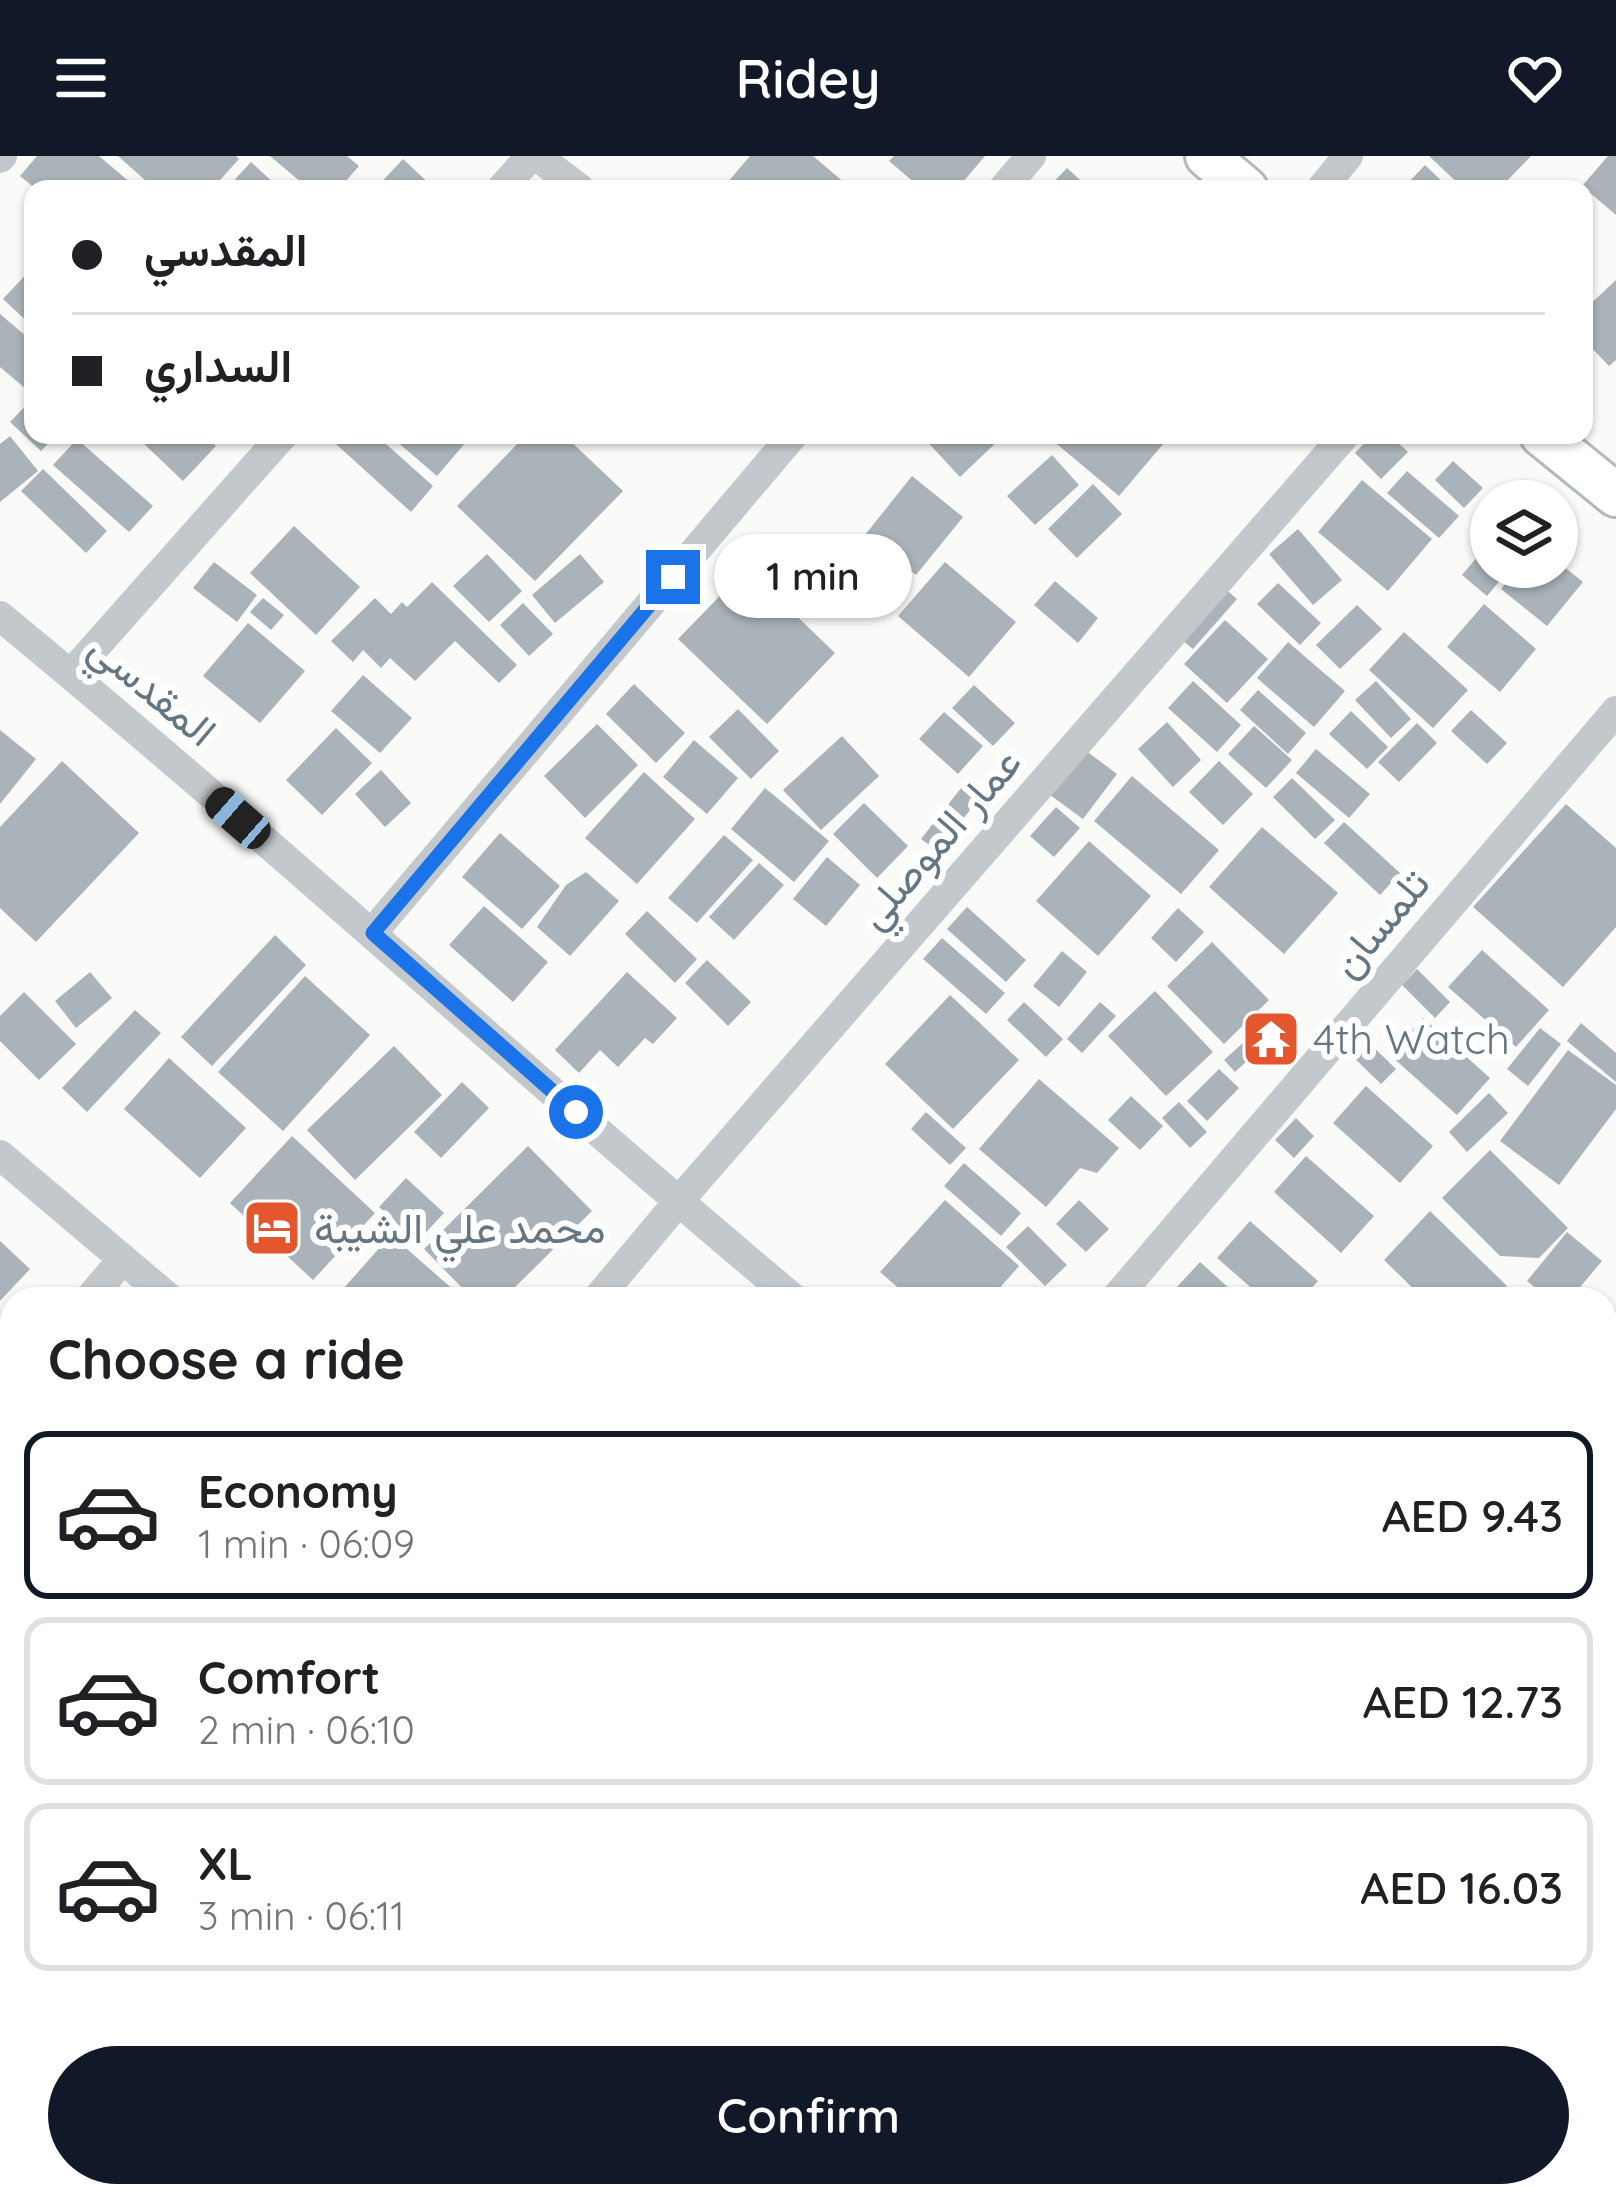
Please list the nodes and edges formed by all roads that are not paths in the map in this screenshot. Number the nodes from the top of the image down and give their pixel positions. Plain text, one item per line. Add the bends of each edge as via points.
1 (534, 156) edge
2 (1031, 156) edge
3 (1207, 156) edge
4 (1348, 156) edge
5 (510, 180) edge
6 (567, 180) edge
7 (1011, 180) edge
8 (1235, 180) edge
9 (1328, 180) edge
10 (275, 444) edge
11 (785, 444) edge
12 (1338, 444) edge
13 (1553, 444) edge
14 (1616, 495) edge
15 (0, 616) edge
16 (70, 674) junction
17 (1616, 711) edge
18 (373, 933) junction
19 (0, 1155) edge
20 (678, 1202) junction
21 (123, 1259) junction
22 (99, 1287) edge
23 (156, 1287) edge
24 (607, 1287) edge
25 (780, 1287) edge
26 (1125, 1287) edge

1 - 5 street
1 - 6 street
2 - 7 street
3 - 8 street
4 - 9 street
10 - 16 street
11 - 18 street
12 - 20 street, عمار الموصلي
13 - 14 street
15 - 16 street, المقدسي
16 - 18 street, المقدسي
17 - 26 street, تلمسان
18 - 20 street, المقدسي
19 - 21 street
20 - 24 street, عمار الموصلي
20 - 25 street, المقدسي
21 - 22 street
21 - 23 street

